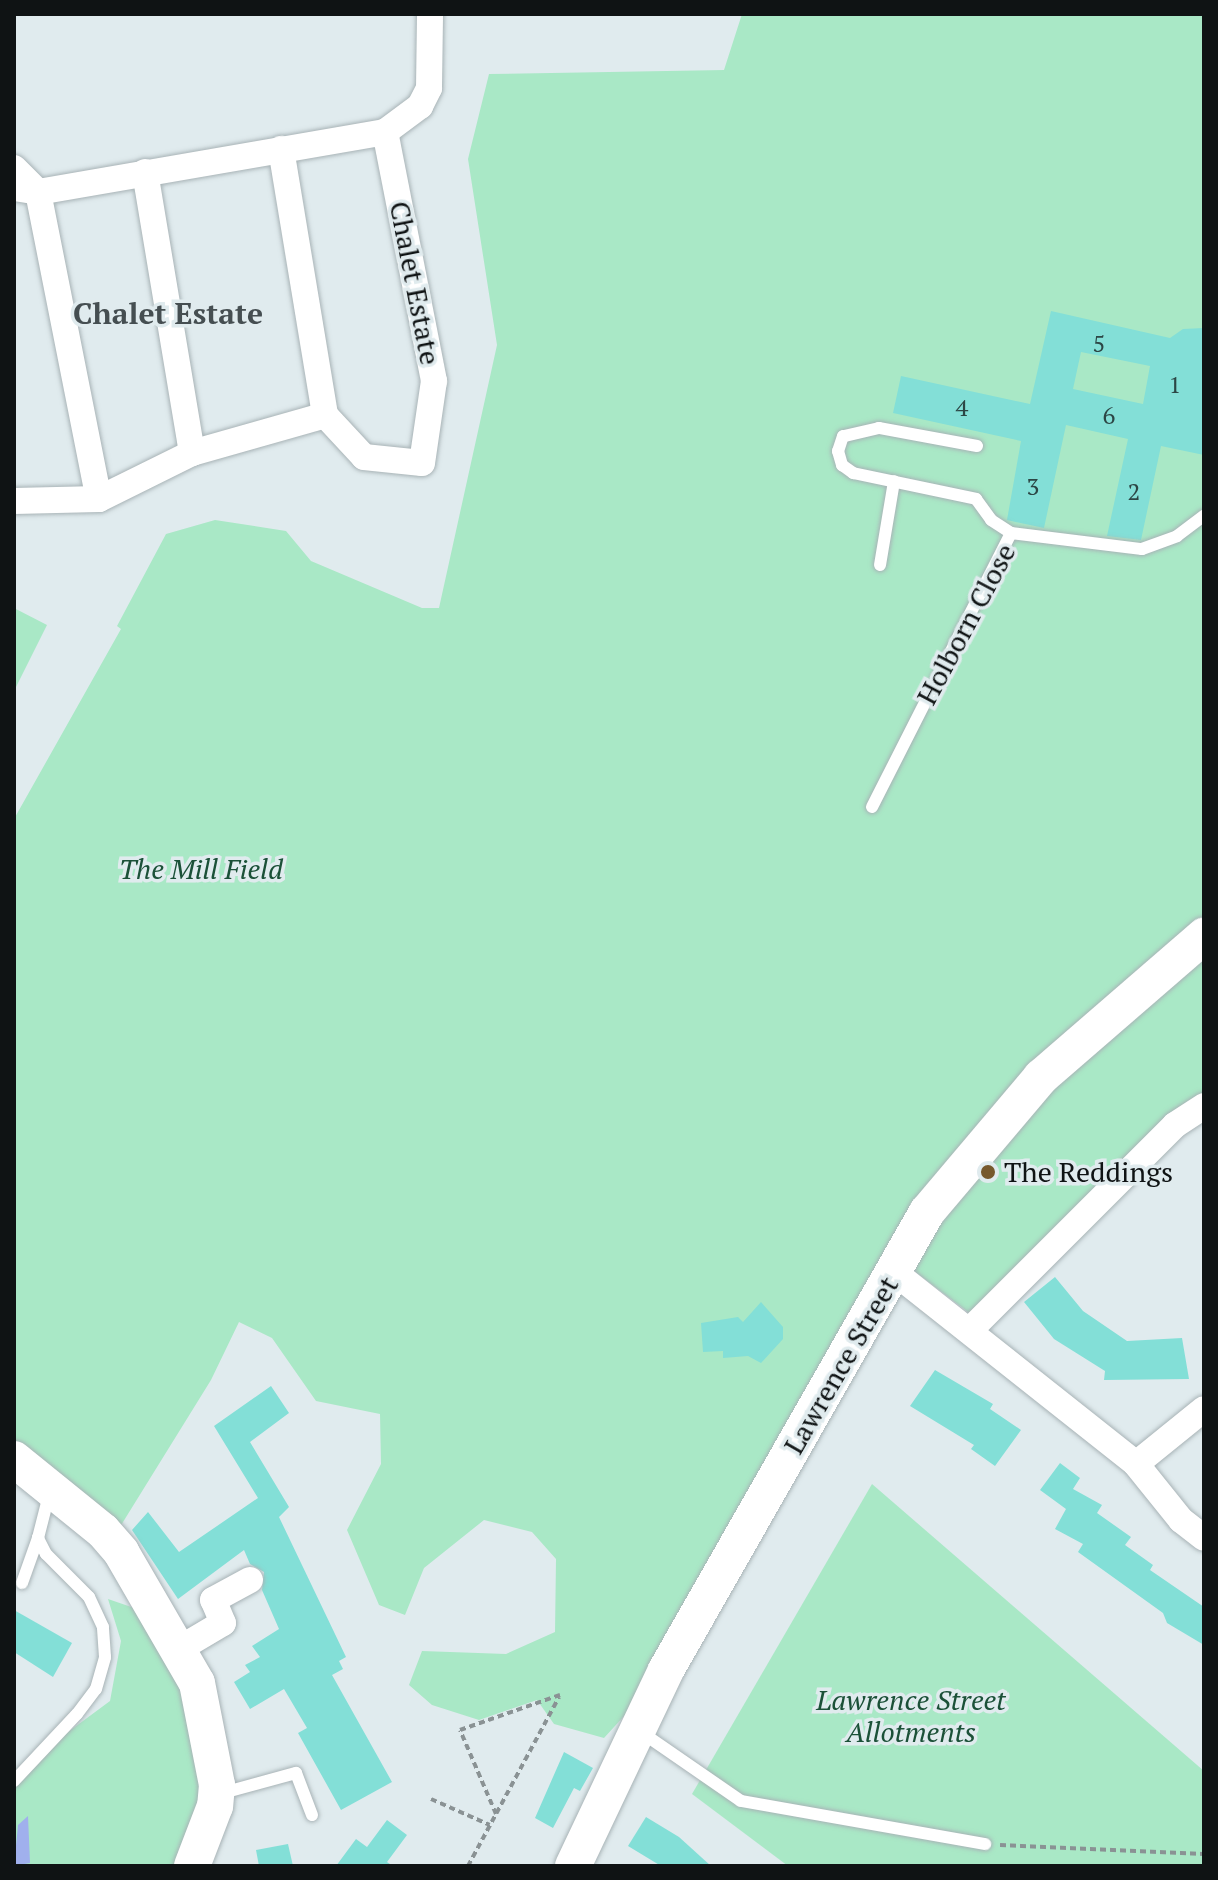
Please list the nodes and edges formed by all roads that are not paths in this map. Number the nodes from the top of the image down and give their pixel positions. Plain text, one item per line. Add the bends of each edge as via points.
1 (430, 14) edge
2 (385, 132) junction
3 (281, 149) junction
4 (14, 168) edge
5 (145, 172) junction
6 (26, 190) edge
7 (325, 415) junction
8 (977, 446) dead end
9 (192, 453) junction
10 (894, 481) junction
11 (99, 499) junction
12 (14, 501) edge
13 (1204, 516) edge
14 (1011, 533) junction
15 (880, 565) dead end
16 (872, 807) dead end
17 (1204, 936) edge
18 (1204, 1106) edge
19 (894, 1272) junction
20 (970, 1330) junction
21 (1204, 1409) edge
22 (1136, 1464) junction
23 (27, 1474) edge
24 (38, 1538) junction
25 (1204, 1538) edge
26 (250, 1580) dead end
27 (22, 1583) dead end
28 (179, 1649) junction
29 (639, 1730) junction
30 (14, 1781) edge
31 (216, 1794) junction
32 (312, 1815) dead end
33 (985, 1844) road end
34 (192, 1866) edge
35 (573, 1866) edge

1 - 2 street via 429,88 420,106
2 - 3 street
2 - 7 street, Chalet Estate via 434,381 422,463 364,457
3 - 5 street
3 - 7 street
4 - 6 street
5 - 6 street
5 - 9 street
6 - 11 street
7 - 9 street
8 - 10 lane via 879,428 843,436 842,465 853,473
9 - 11 street
10 - 14 lane via 976,499 991,520
10 - 15 lane
11 - 12 street
13 - 14 lane, Holborn Close via 1177,536 1142,549
14 - 16 lane, Holborn Close
17 - 19 street, Lawrence Street via 1041,1077 927,1212
18 - 20 street via 1175,1125
19 - 20 street
19 - 29 street, Lawrence Street via 666,1670
20 - 22 street
21 - 22 street
22 - 25 street via 1181,1520
23 - 24 lane via 40,1515
23 - 28 street via 121,1552
24 - 27 lane
24 - 30 lane via 46,1554 89,1597 103,1627 105,1657 96,1689
26 - 28 street via 213,1600 223,1623
28 - 31 street via 197,1683 216,1765
29 - 33 lane via 741,1801
29 - 35 street, Lawrence Street
31 - 32 lane via 296,1773
31 - 34 street

